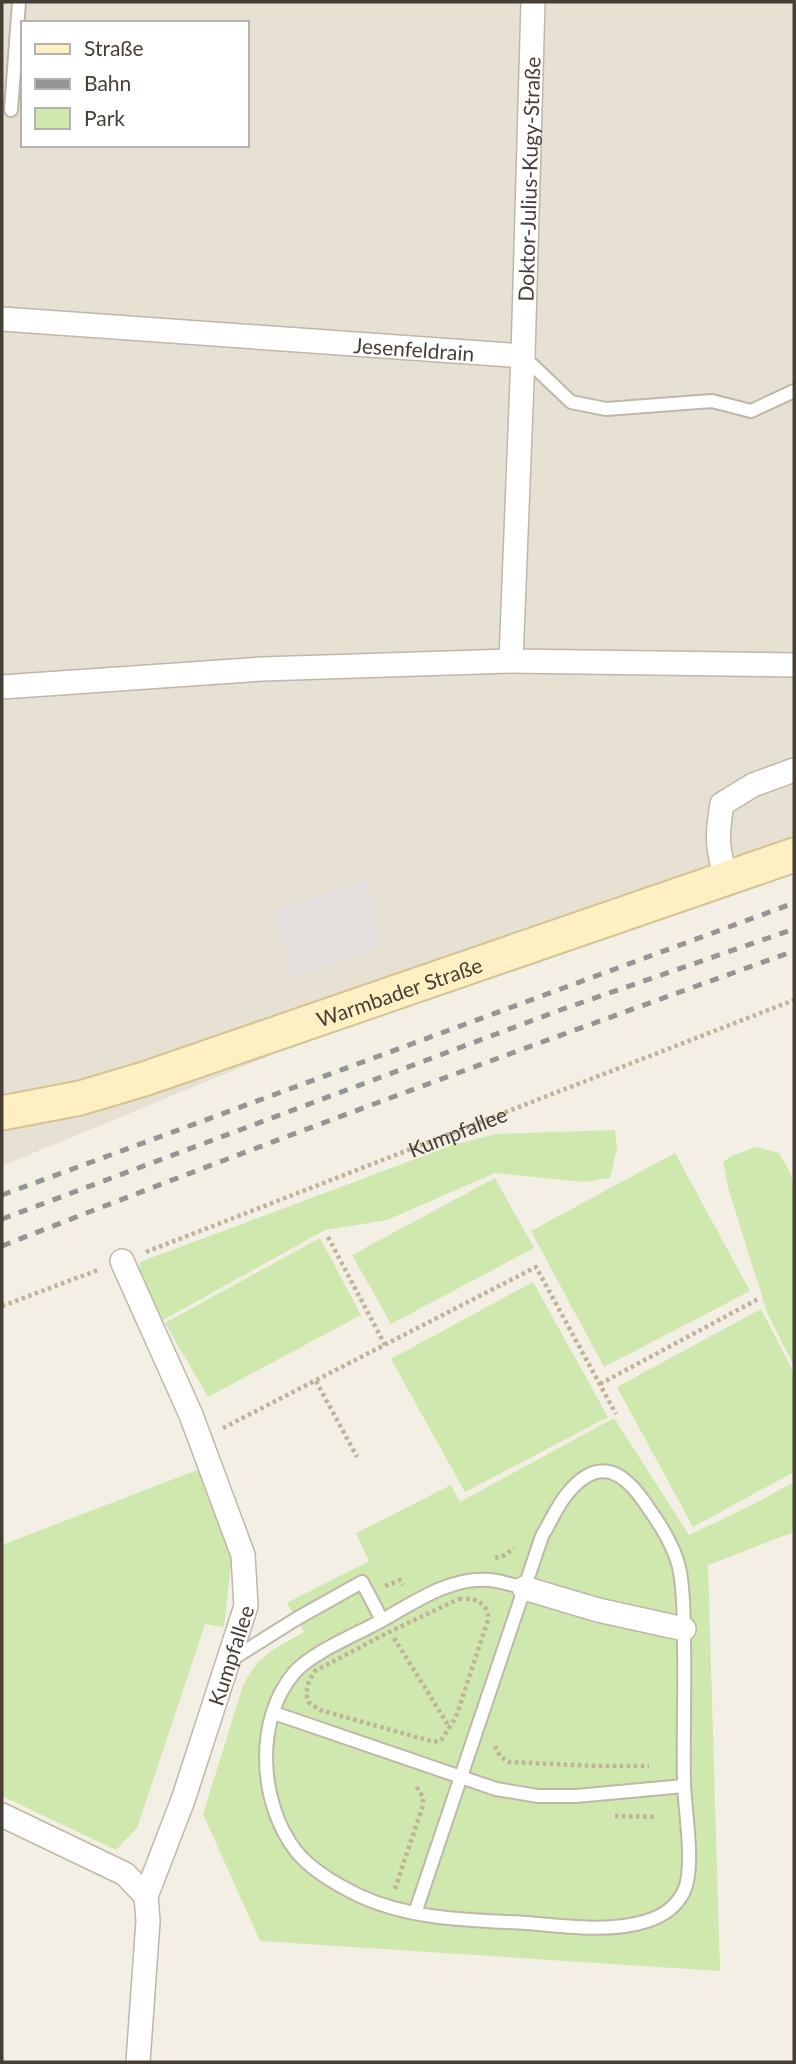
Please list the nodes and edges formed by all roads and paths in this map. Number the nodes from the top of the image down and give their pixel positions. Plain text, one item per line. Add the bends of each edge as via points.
1 (19, 2) edge
2 (533, 2) edge
3 (11, 110) dead end
4 (2, 319) edge
5 (523, 356) junction
6 (794, 391) edge
7 (511, 661) junction
8 (794, 665) edge
9 (2, 687) edge
10 (794, 770) edge
11 (794, 855) edge
12 (727, 877) junction
13 (794, 1000) edge
14 (2, 1113) edge
15 (328, 1237) dead end
16 (122, 1261) junction
17 (758, 1300) dead end
18 (2, 1306) edge
19 (384, 1345) junction
20 (316, 1381) junction
21 (600, 1384) junction
22 (616, 1414) dead end
23 (201, 1440) junction
24 (357, 1457) dead end
25 (524, 1588) junction
26 (383, 1620) junction
27 (684, 1629) junction
28 (389, 1632) junction
29 (228, 1661) junction
30 (274, 1713) junction
31 (450, 1728) junction
32 (495, 1738) dead end
33 (653, 1766) dead end
34 (461, 1775) junction
35 (414, 1783) dead end
36 (684, 1786) junction
37 (2, 1815) edge
38 (607, 1816) dead end
39 (656, 1817) dead end
40 (146, 1896) junction
41 (387, 1906) junction
42 (415, 1913) junction
43 (138, 2062) edge

1 - 3 lane
2 - 5 street, Doktor-Julius-Kugy-Straße
4 - 5 street, Jesenfeldrain
5 - 6 lane via 571,402 606,409 712,401 751,411
5 - 7 street
7 - 8 street
7 - 9 street via 262,669
10 - 12 street via 753,785 722,804 718,851
11 - 12 street, Warmbader Straße
12 - 14 street, Warmbader Straße via 144,1079 80,1098
13 - 16 path, Kumpfallee
15 - 19 path
16 - 18 path, Kumpfallee
16 - 23 street, Kumpfallee
17 - 21 path
19 - 20 path
19 - 21 path via 536,1267
20 - 23 path
20 - 24 path
21 - 22 path
23 - 29 street, Kumpfallee via 243,1555 246,1606
25 - 26 lane via 490,1580 460,1582
25 - 27 street
25 - 27 lane via 542,1536 567,1494 592,1472 607,1471 621,1475 636,1489 676,1556
25 - 34 lane
26 - 29 lane via 362,1582
26 - 30 lane via 297,1668
27 - 36 lane
28 - 31 path
28 - 31 path via 459,1599 485,1607 488,1620
28 - 31 path via 315,1671 305,1694 308,1702 320,1710 434,1742
29 - 40 street, Kumpfallee
30 - 34 lane
30 - 41 lane via 265,1756 271,1804 282,1830 302,1857 332,1881
32 - 33 path via 496,1750 508,1762
34 - 36 lane via 538,1796
34 - 42 lane
35 - 41 path via 423,1805
36 - 42 lane via 689,1867 685,1889 661,1916 626,1926 582,1928
37 - 40 street via 125,1874
38 - 39 path
40 - 43 street, Kumpfallee
41 - 42 lane

